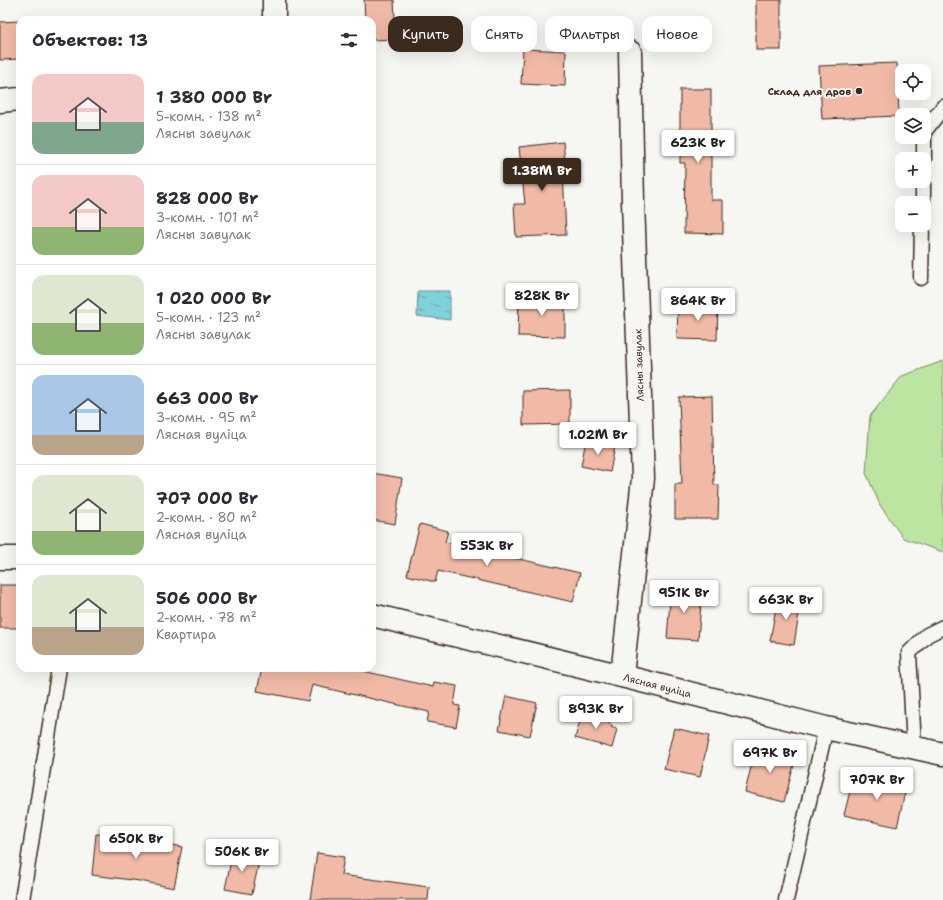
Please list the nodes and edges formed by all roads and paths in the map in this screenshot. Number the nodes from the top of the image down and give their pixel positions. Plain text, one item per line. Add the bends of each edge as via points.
1 (274, 0) edge
2 (274, 16) edge
3 (630, 52) dead end
4 (16, 100) edge
5 (0, 101) edge
6 (943, 107) edge
7 (924, 152) edge
8 (922, 232) edge
9 (921, 278) dead end
10 (0, 558) edge
11 (16, 558) edge
12 (376, 616) edge
13 (943, 627) edge
14 (58, 672) edge
15 (622, 676) junction
16 (826, 728) junction
17 (914, 747) junction
18 (943, 754) edge
19 (22, 900) edge
20 (786, 900) edge

1 - 2 street
3 - 15 street, Лясны завулак via 643,478
4 - 5 street
6 - 7 lane via 924,132
8 - 9 lane
10 - 11 street
12 - 15 street, Лясная вуліца
13 - 17 lane via 927,635 909,653
14 - 19 lane
15 - 16 street, Лясная вуліца
16 - 17 street, Лясная вуліца
16 - 20 lane
17 - 18 street, Лясная вуліца

